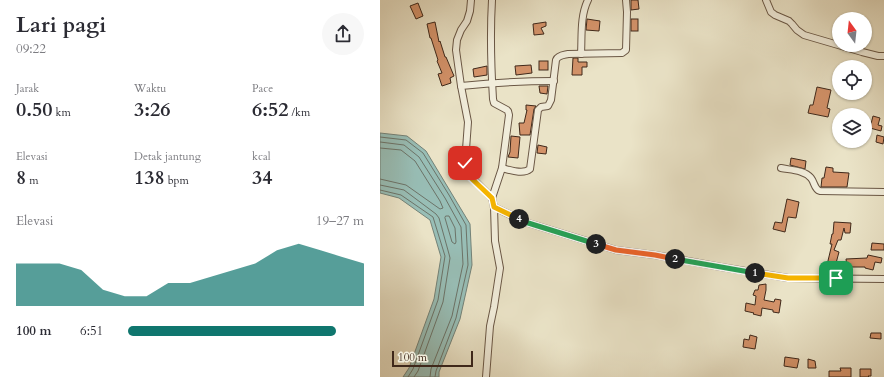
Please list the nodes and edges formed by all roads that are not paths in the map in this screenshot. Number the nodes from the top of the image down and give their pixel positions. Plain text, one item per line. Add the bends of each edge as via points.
1 (471, 0) edge
2 (492, 0) edge
3 (588, 0) edge
4 (626, 0) edge
5 (766, 0) edge
6 (581, 54) junction
7 (884, 56) edge
8 (554, 81) junction
9 (492, 83) junction
10 (461, 86) junction
11 (502, 168) junction
12 (780, 168) dead end
13 (884, 192) edge
14 (492, 198) junction
15 (494, 207) junction
16 (884, 279) edge
17 (486, 377) edge

1 - 10 street via 470,11 457,40
2 - 9 street
3 - 6 street via 584,10
4 - 6 street via 626,50 622,53
5 - 7 street via 772,12 788,21 804,35
6 - 8 street via 557,58
8 - 9 street
8 - 11 street via 549,105 538,110 530,169 526,172
9 - 10 street
9 - 11 street via 494,103 509,113
10 - 14 street via 468,122 465,170
11 - 14 street
12 - 13 street via 807,174 820,191
14 - 15 street
15 - 16 street via 525,222 616,250 788,278
15 - 17 street via 495,241 500,268 490,326

